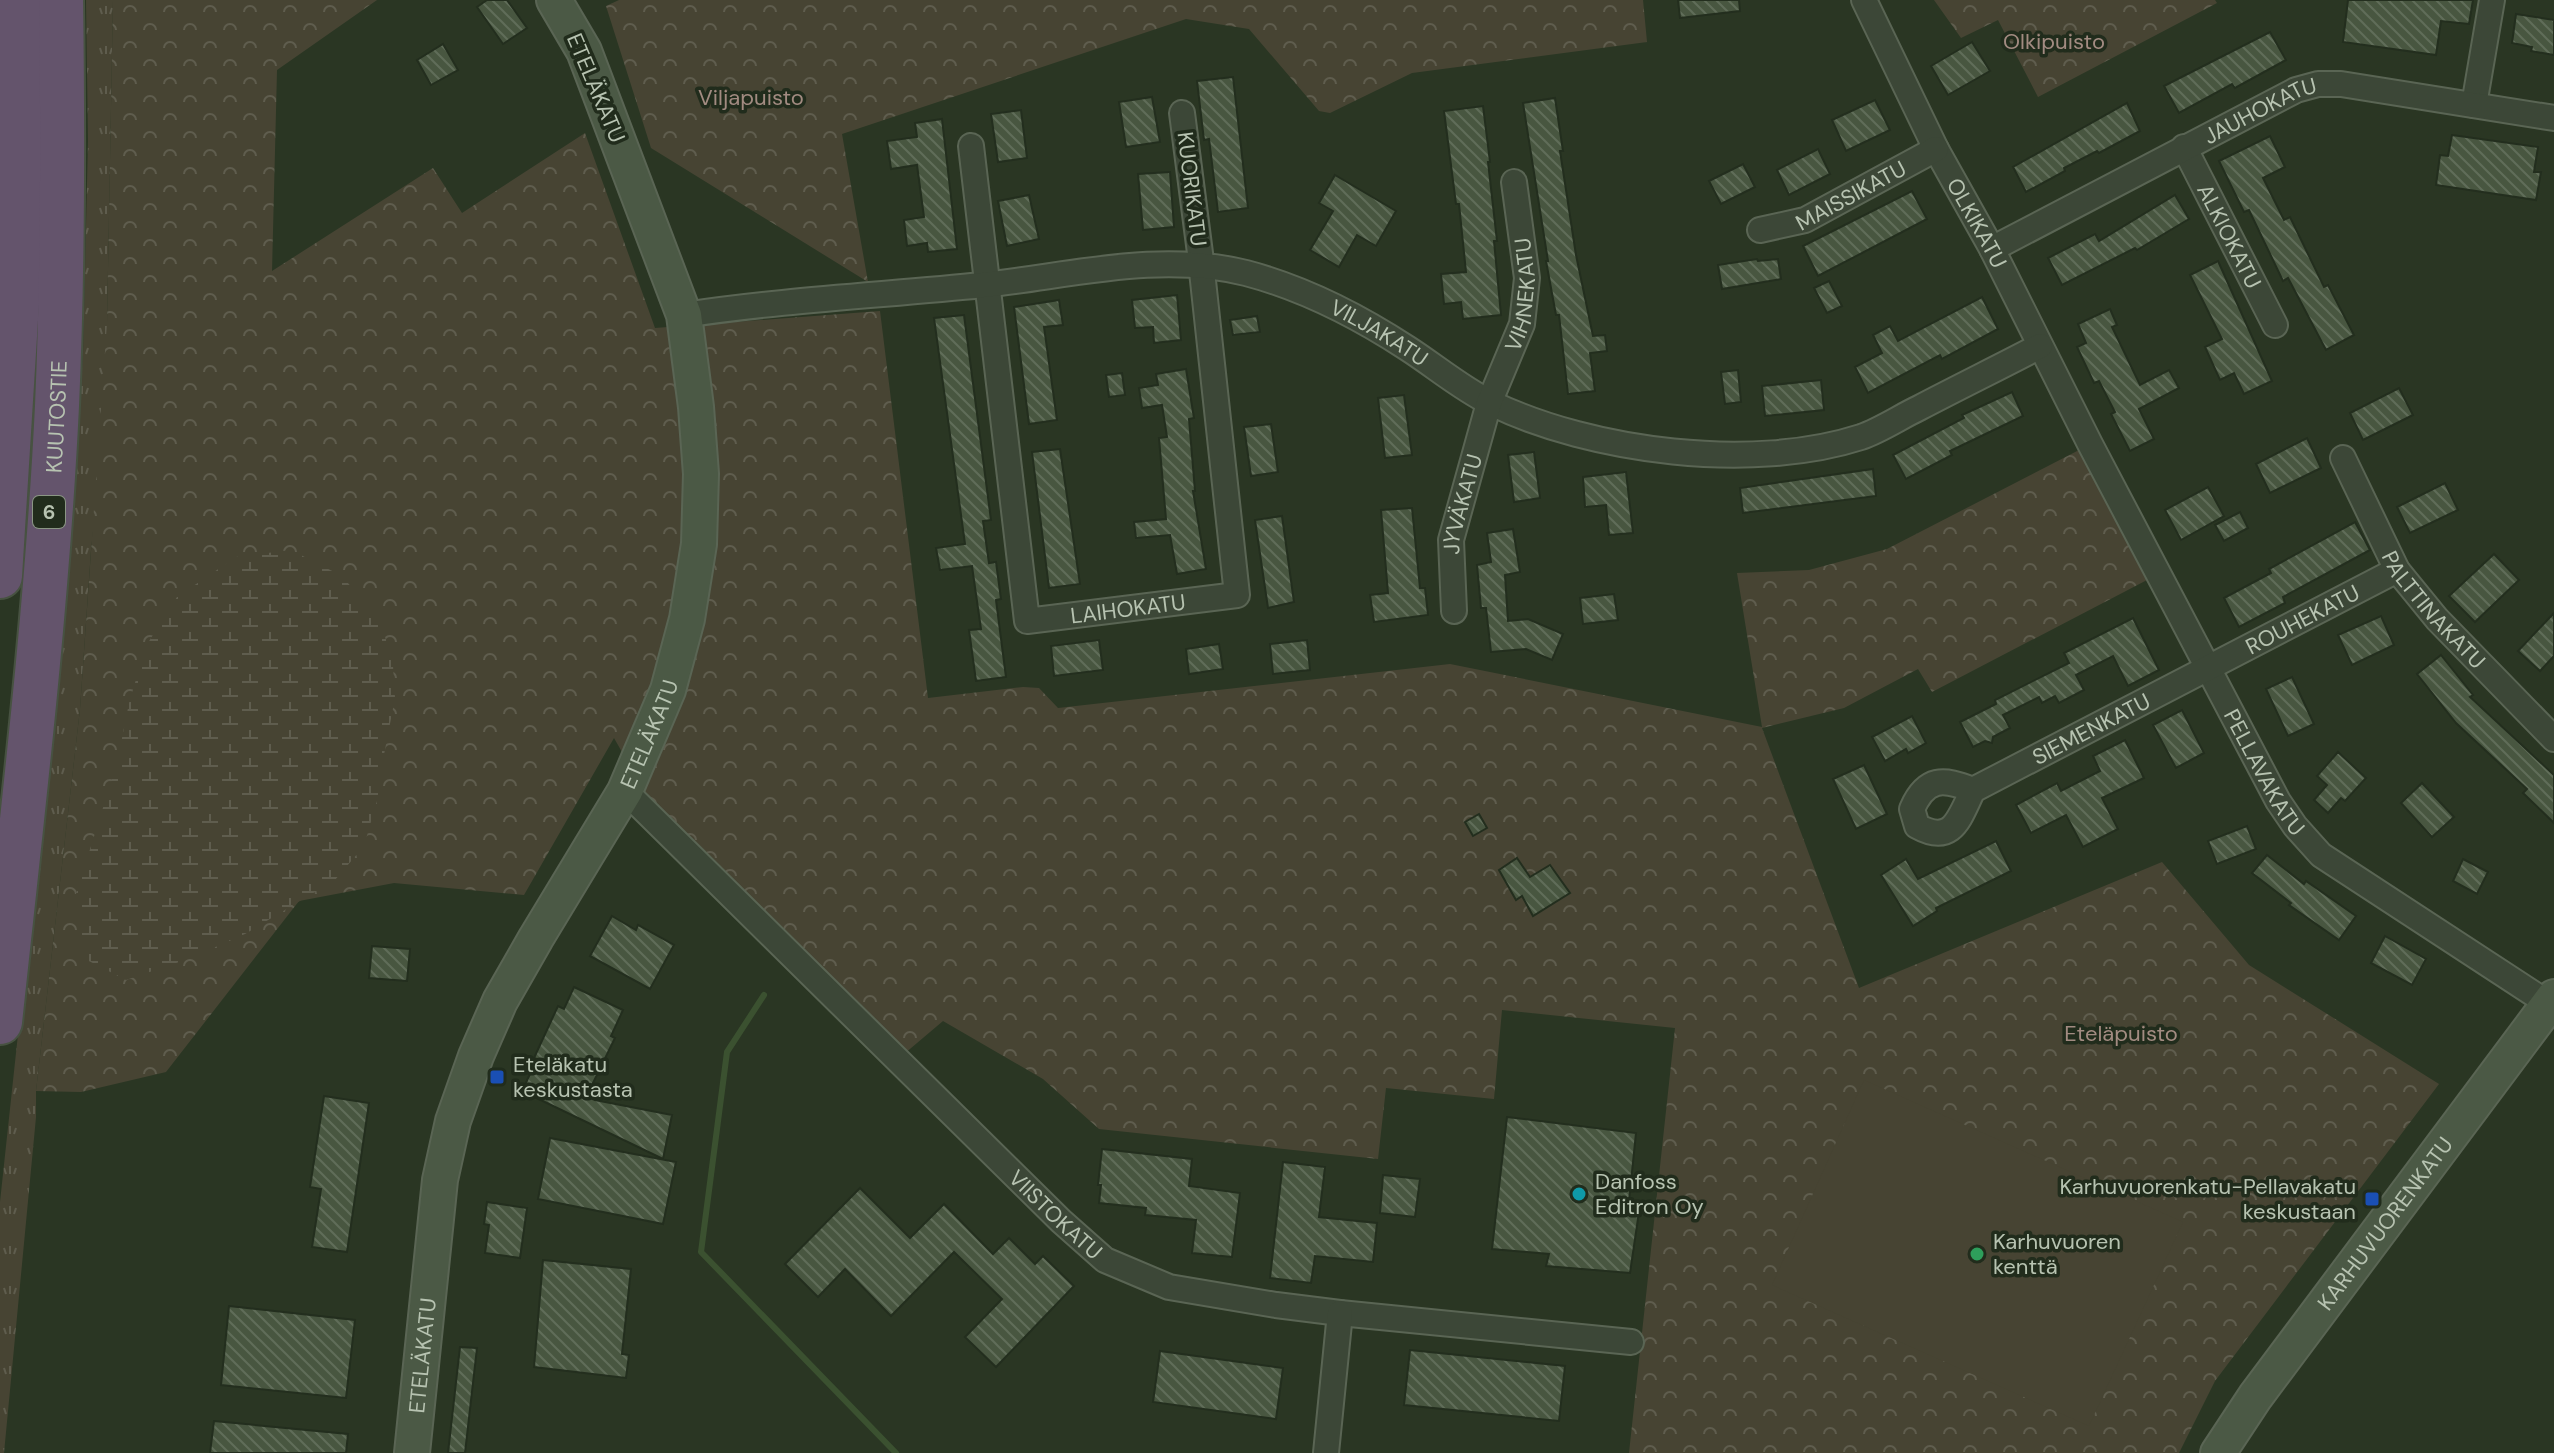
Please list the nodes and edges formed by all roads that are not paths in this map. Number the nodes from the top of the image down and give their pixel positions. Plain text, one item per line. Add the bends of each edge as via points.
1 (20, 0) edge
2 (61, 0) edge
3 (554, 0) edge
4 (1864, 0) edge
5 (2492, 0) edge
6 (2474, 105) junction
7 (1182, 113) dead end
8 (2554, 118) edge
9 (971, 146) dead end
10 (2184, 147) junction
11 (1936, 149) junction
12 (1514, 182) dead end
13 (1760, 230) dead end
14 (1992, 249) junction
15 (1201, 266) junction
16 (988, 284) junction
17 (684, 315) junction
18 (2275, 325) dead end
19 (2040, 346) junction
20 (1489, 403) junction
21 (2090, 444) joint
22 (2343, 458) dead end
23 (2397, 570) junction
24 (0, 576) edge
25 (1454, 611) dead end
26 (2208, 668) junction
27 (2554, 739) edge
28 (1973, 790) dead end
29 (625, 791) junction
30 (2552, 1003) edge
31 (0, 1022) edge
32 (1340, 1313) junction
33 (1631, 1342) dead end
34 (412, 1453) edge
35 (1326, 1453) edge
36 (2218, 1453) edge

1 - 24 highway, KUUTOSTIE / 6 via 21,240
2 - 31 highway, KUUTOSTIE / 6 via 63,231 57,409 39,658
3 - 17 main road, ETELÄKATU via 584,51
4 - 11 street, OLKIKATU
5 - 6 street
6 - 8 street, JAUHOKATU
6 - 10 street, JAUHOKATU via 2318,84
7 - 15 street, KUORIKATU
9 - 16 street
10 - 14 street, JAUHOKATU
10 - 18 street, ALKIOKATU
11 - 13 street, MAISSIKATU via 1805,220
11 - 14 street, OLKIKATU
12 - 20 street, VIHNEKATU via 1527,278 1522,324
14 - 19 street, OLKIKATU
15 - 16 street, VILJAKATU via 1135,265
15 - 16 street, LAIHOKATU via 1237,595 1027,621
15 - 20 street, VILJAKATU via 1245,273 1353,315
16 - 17 street, VILJAKATU
17 - 29 main road, ETELÄKATU via 701,474 699,544 668,690
19 - 20 street, VILJAKATU via 1863,436 1767,453 1694,454 1600,441
19 - 21 street, OLKIKATU
20 - 25 street, JYVÄKATU via 1451,540
21 - 26 street, PELLAVAKATU
22 - 23 street, PALTTINAKATU
23 - 26 street, ROUHEKATU
23 - 27 street, PALTTINAKATU via 2437,619
26 - 28 street, SIEMENKATU
26 - 30 street, PELLAVAKATU via 2278,801 2321,855
29 - 32 street, VIISTOKATU via 1105,1260 1169,1287
29 - 34 main road, ETELÄKATU via 500,1001 453,1121 440,1180
30 - 36 main road, KARHUVUORENKATU
32 - 33 street, VIISTOKATU
32 - 35 street

